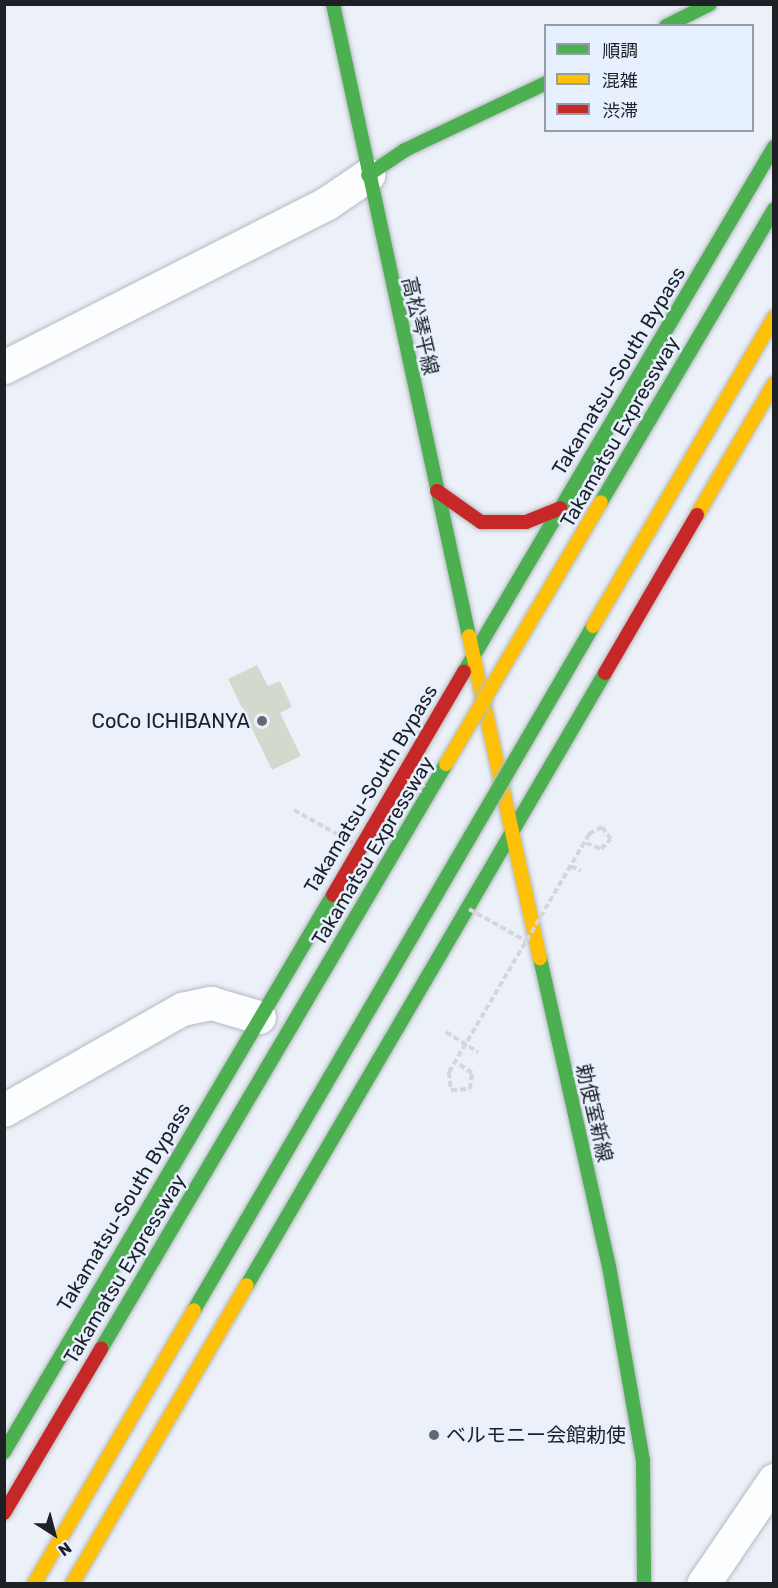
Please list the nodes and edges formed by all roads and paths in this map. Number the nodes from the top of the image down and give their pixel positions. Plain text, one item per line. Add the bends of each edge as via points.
1 (333, 4) edge
2 (710, 4) edge
3 (670, 24) edge
4 (544, 84) edge
5 (774, 147) edge
6 (368, 175) junction
7 (774, 209) edge
8 (774, 317) edge
9 (4, 367) edge
10 (774, 384) edge
11 (437, 491) junction
12 (561, 508) junction
13 (472, 655) junction
14 (511, 828) junction
15 (586, 843) dead end
16 (571, 866) junction
17 (581, 871) dead end
18 (259, 1017) junction
19 (446, 1032) dead end
20 (465, 1047) junction
21 (457, 1063) dead end
22 (4, 1110) edge
23 (4, 1452) edge
24 (774, 1480) edge
25 (4, 1513) edge
26 (34, 1584) edge
27 (72, 1584) edge
28 (644, 1584) edge
29 (704, 1584) edge

1 - 6 main road, 高松琴平線
2 - 3 main road
4 - 6 main road via 405,150
5 - 12 main road, Takamatsu-South Bypass
6 - 9 street via 327,203
6 - 11 main road, 高松琴平線
7 - 25 main road, Takamatsu Expressway, bridge
8 - 26 main road, bridge
10 - 14 main road
11 - 12 main road via 481,522 526,522
11 - 13 main road, 高松琴平線
12 - 13 main road, Takamatsu-South Bypass
13 - 14 main road, 勅使室新線
13 - 18 main road, Takamatsu-South Bypass
14 - 27 main road
14 - 28 main road, 勅使室新線 via 613,1289 643,1460
15 - 16 path, bridge via 601,849 611,836 602,827 591,831
16 - 17 path
16 - 20 path, bridge
18 - 22 street via 211,1003 182,1009
18 - 23 main road, Takamatsu-South Bypass
19 - 20 path via 477,1053
20 - 21 path, bridge via 447,1083 464,1093 472,1086 473,1076
24 - 29 street

